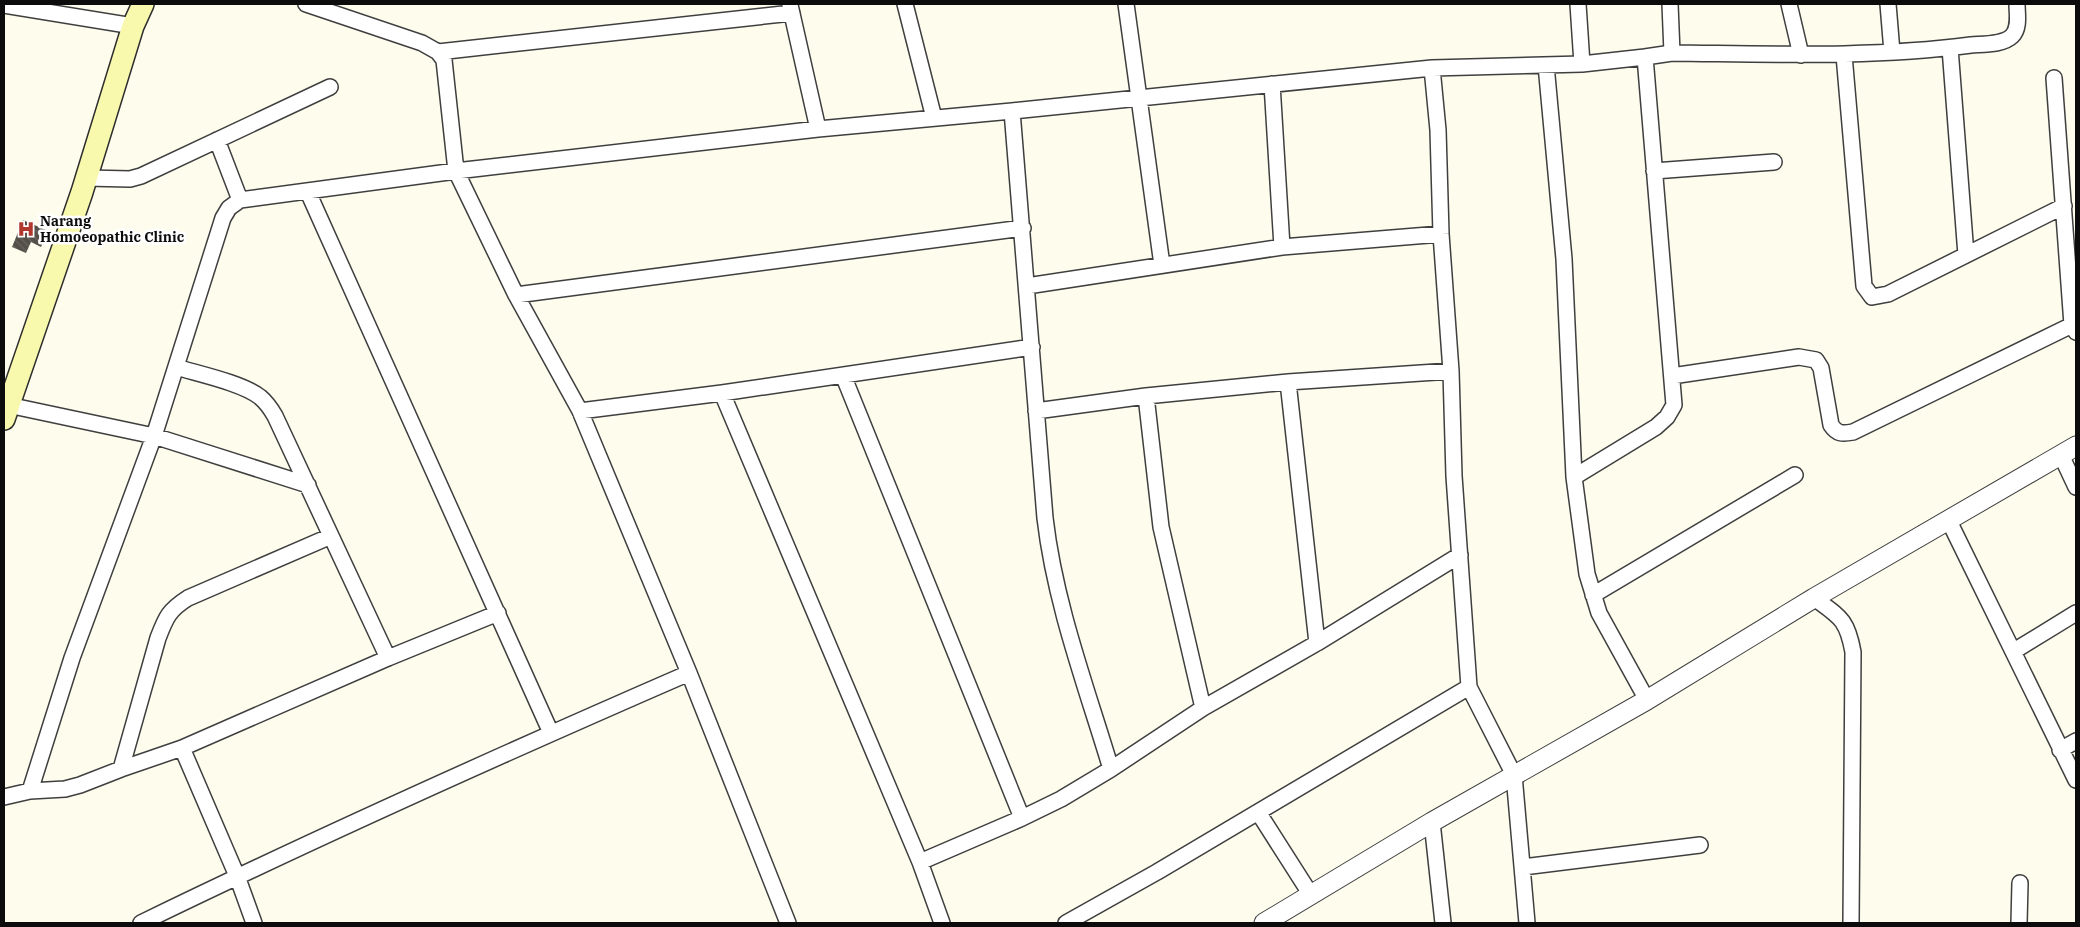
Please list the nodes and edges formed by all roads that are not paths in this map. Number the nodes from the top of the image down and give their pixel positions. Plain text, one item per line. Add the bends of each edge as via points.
1 (143, 4) edge
2 (306, 4) edge
3 (905, 4) edge
4 (1126, 4) edge
5 (1578, 4) edge
6 (1670, 4) edge
7 (1789, 4) edge
8 (1888, 4) edge
9 (2017, 4) edge
10 (4, 5) edge
11 (791, 8) edge
12 (133, 26) junction
13 (1950, 48) junction
14 (438, 52) junction
15 (1892, 52) junction
16 (1672, 53) junction
17 (1801, 54) junction
18 (1844, 54) junction
19 (1645, 57) junction
20 (1582, 64) junction
21 (1546, 65) junction
22 (1432, 68) junction
23 (2054, 78) dead end
24 (1272, 84) junction
25 (330, 87) dead end
26 (1139, 97) junction
27 (1012, 111) junction
28 (934, 118) junction
29 (818, 129) junction
30 (217, 140) junction
31 (1774, 162) dead end
32 (456, 171) junction
33 (1654, 171) junction
34 (86, 178) junction
35 (308, 192) junction
36 (240, 200) junction
37 (2064, 206) junction
38 (1022, 228) junction
39 (1442, 234) junction
40 (1282, 248) junction
41 (1966, 255) junction
42 (1162, 265) junction
43 (1027, 286) junction
44 (516, 296) junction
45 (2074, 329) edge
46 (1032, 347) junction
47 (176, 367) junction
48 (1451, 371) junction
49 (843, 375) junction
50 (1672, 376) junction
51 (1288, 382) junction
52 (722, 393) junction
53 (1146, 396) junction
54 (580, 411) junction
55 (1036, 411) junction
56 (6, 412) edge
57 (154, 436) junction
58 (2068, 450) edge
59 (1795, 475) dead end
60 (1574, 477) junction
61 (308, 485) junction
62 (2076, 487) edge
63 (1948, 519) junction
64 (331, 536) junction
65 (1460, 555) junction
66 (1592, 595) junction
67 (1814, 598) junction
68 (2076, 613) edge
69 (498, 614) junction
70 (1317, 643) junction
71 (2014, 651) junction
72 (388, 658) junction
73 (689, 673) junction
74 (1469, 687) junction
75 (1647, 700) junction
76 (1202, 708) junction
77 (551, 733) junction
78 (2076, 740) edge
79 (182, 748) junction
80 (2060, 750) junction
81 (1111, 768) junction
82 (121, 769) junction
83 (1514, 775) junction
84 (2076, 780) edge
85 (30, 791) junction
86 (4, 797) edge
87 (1258, 812) junction
88 (1022, 818) junction
89 (1432, 822) junction
90 (1700, 845) dead end
91 (920, 862) junction
92 (1524, 867) junction
93 (237, 876) junction
94 (2020, 883) dead end
95 (1311, 895) junction
96 (1074, 921) edge
97 (141, 923) edge
98 (254, 923) edge
99 (788, 923) edge
100 (942, 923) edge
101 (1264, 923) edge
102 (1443, 923) edge
103 (1527, 923) edge
104 (1851, 923) edge
105 (2019, 923) edge

1 - 12 main road
2 - 14 street via 422,43
3 - 28 street
4 - 26 street
5 - 20 street
6 - 16 street
7 - 17 street
8 - 15 street
9 - 13 street via 2017,28 2011,37 2000,42
10 - 12 street
11 - 14 street
11 - 29 street
12 - 34 main road
13 - 15 street
13 - 41 street
14 - 32 street via 444,60 446,73
15 - 18 street
16 - 17 street
16 - 19 street
17 - 18 street
18 - 41 street via 1864,286 1868,293 1872,297 1888,294
19 - 20 street
19 - 33 street
20 - 21 street
21 - 22 street
21 - 60 street via 1564,259
22 - 24 street
22 - 39 street
23 - 37 street
24 - 26 street
24 - 40 street
25 - 30 street
26 - 27 street
26 - 42 street
27 - 28 street
27 - 38 street
28 - 29 street
29 - 32 street
30 - 34 street via 130,179
30 - 36 street
31 - 33 street
32 - 35 street
32 - 44 street
33 - 50 street
34 - 56 main road
35 - 36 street
35 - 69 street
36 - 47 street via 229,208 223,218
37 - 41 street
37 - 45 street
38 - 43 street
38 - 44 street
39 - 40 street
39 - 48 street
40 - 42 street
42 - 43 street
43 - 46 street
44 - 54 street
45 - 50 street via 1843,434 1832,425 1821,368 1816,360 1799,357
46 - 49 street
46 - 55 street
47 - 57 street
47 - 61 street via 247,389 260,397 275,416
48 - 51 street
48 - 65 street
49 - 52 street
49 - 88 street
50 - 60 street via 1674,405 1667,417
51 - 53 street
51 - 70 street
52 - 54 street
52 - 91 street
53 - 55 street
53 - 76 street via 1161,527
54 - 73 street
55 - 81 street via 1050,558 1056,589
56 - 57 street
57 - 61 street
57 - 85 street via 72,658
58 - 62 street
58 - 63 street
59 - 66 street
60 - 66 street
61 - 64 street
63 - 67 street
63 - 71 street
64 - 72 street
64 - 82 street via 173,607 158,638
65 - 70 street
65 - 74 street
66 - 75 street
67 - 75 street
67 - 104 street via 1843,621 1853,652
68 - 71 street
69 - 72 street
69 - 77 street
70 - 76 street
71 - 80 street
72 - 79 street
73 - 77 street
73 - 99 street
74 - 83 street
74 - 87 street
75 - 83 street
76 - 81 street
77 - 93 street
78 - 80 street
79 - 82 street
79 - 93 street
80 - 84 street
81 - 88 street via 1061,799
82 - 85 street via 65,789
83 - 89 street
83 - 92 street
85 - 86 street
87 - 95 street
87 - 96 street
88 - 91 street
89 - 95 street
89 - 102 street
90 - 92 street
91 - 100 street
92 - 103 street
93 - 97 street
93 - 98 street
94 - 105 street
95 - 101 street

